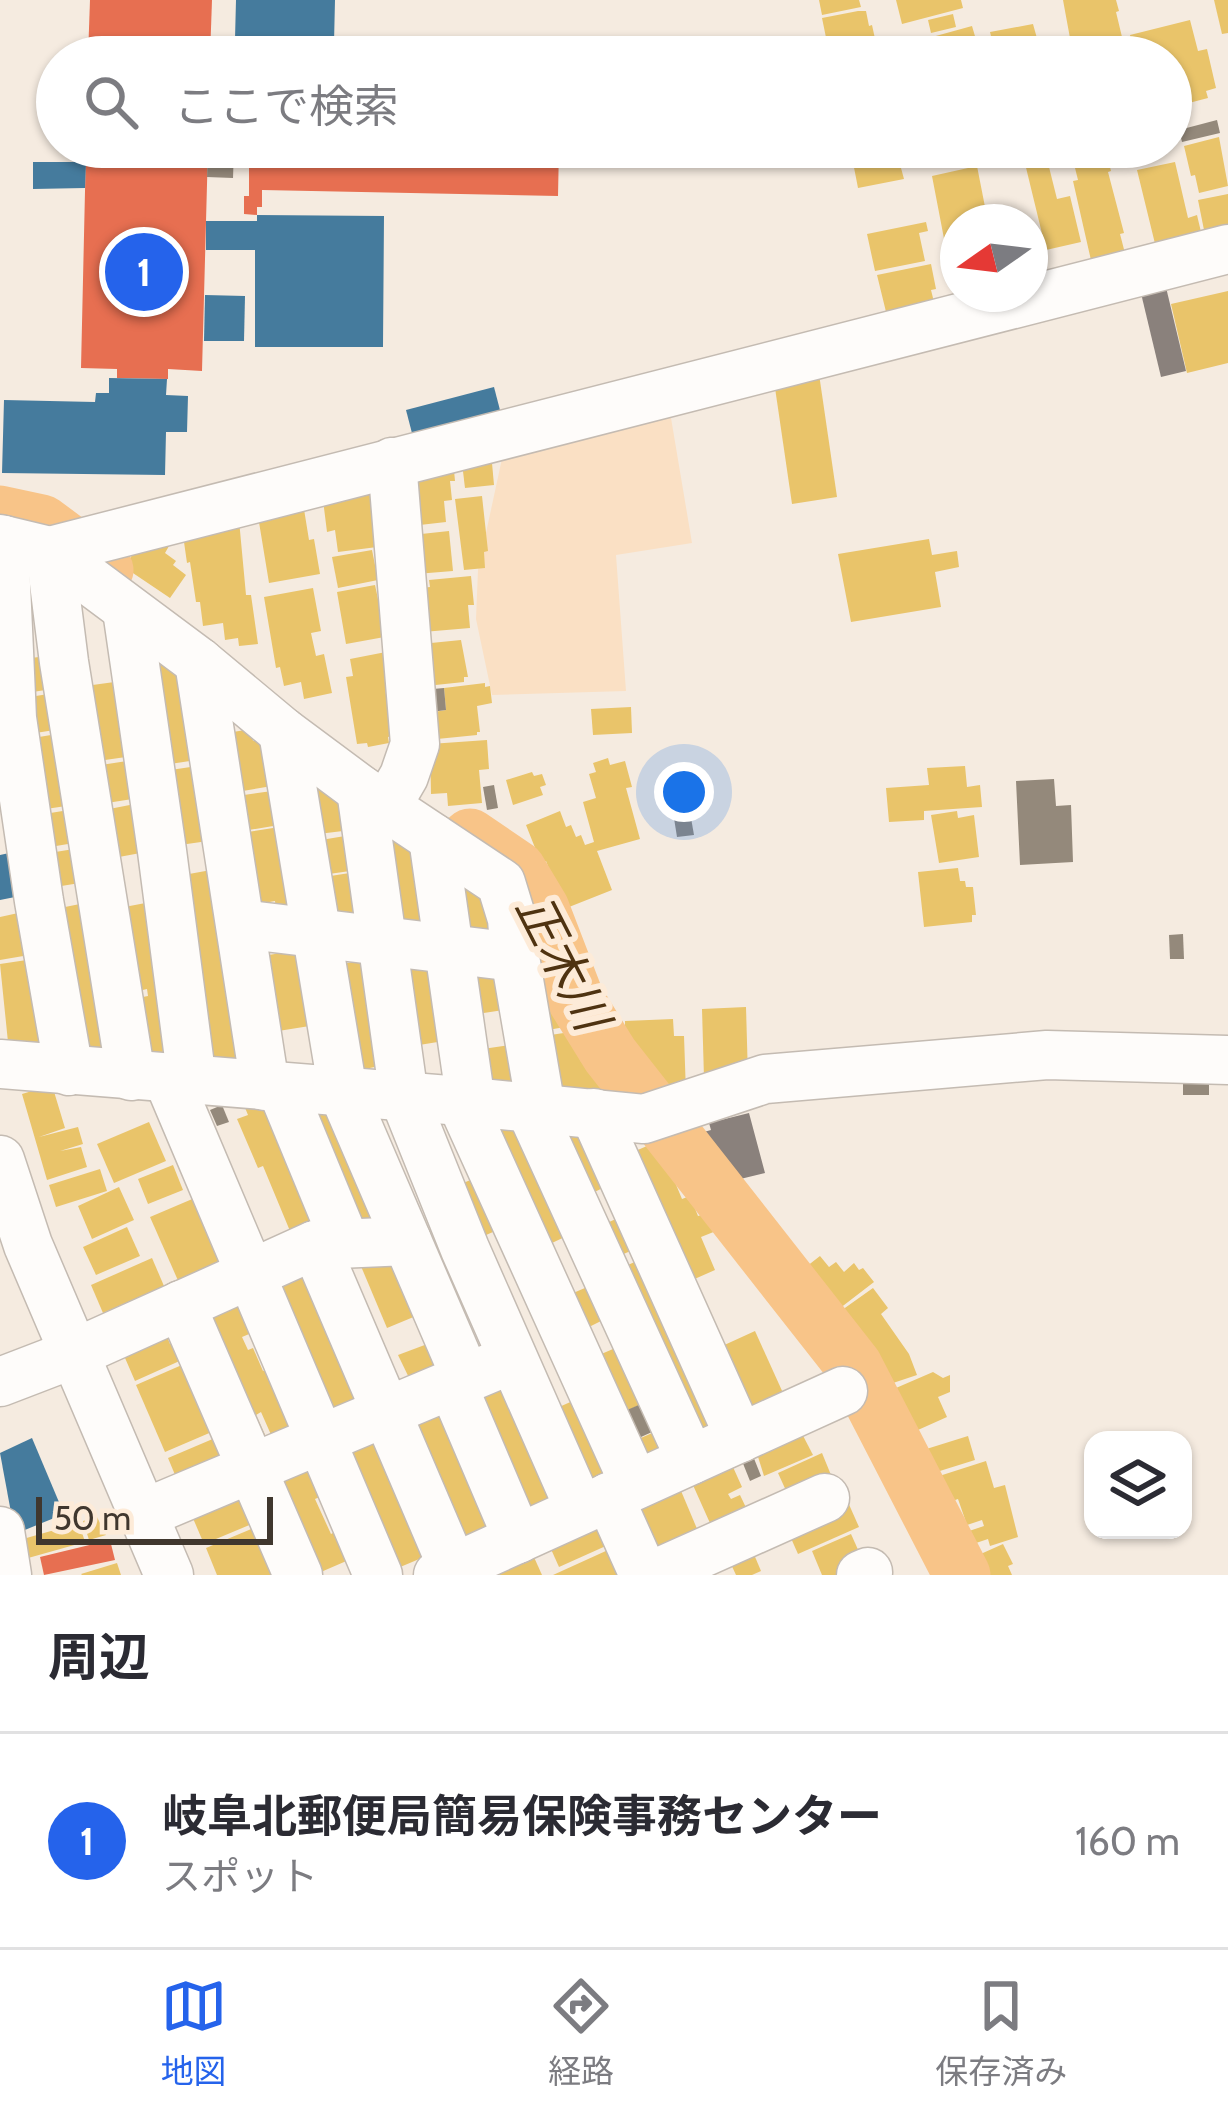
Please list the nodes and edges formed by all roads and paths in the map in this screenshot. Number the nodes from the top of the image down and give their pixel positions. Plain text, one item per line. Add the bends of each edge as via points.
1 (1228, 249) edge
2 (392, 462) junction
3 (40, 544) edge
4 (127, 610) junction
5 (199, 662) junction
6 (283, 732) junction
7 (385, 793) junction
8 (433, 838) junction
9 (102, 888) junction
10 (20, 905) edge
11 (241, 924) junction
12 (317, 933) junction
13 (382, 941) junction
14 (449, 949) junction
15 (515, 957) junction
16 (1228, 1060) edge
17 (0, 1064) edge
18 (69, 1071) junction
19 (164, 1078) junction
20 (273, 1086) junction
21 (343, 1092) junction
22 (404, 1097) junction
23 (466, 1102) junction
24 (535, 1108) junction
25 (594, 1113) junction
26 (0, 1160) edge
27 (330, 1244) junction
28 (409, 1246) junction
29 (465, 1249) junction
30 (251, 1274) junction
31 (181, 1305) junction
32 (73, 1354) junction
33 (514, 1358) junction
34 (459, 1381) junction
35 (0, 1382) edge
36 (843, 1391) dead end
37 (386, 1412) junction
38 (740, 1438) junction
39 (320, 1439) junction
40 (691, 1460) junction
41 (252, 1468) junction
42 (608, 1498) junction
43 (825, 1498) dead end
44 (143, 1514) junction
45 (0, 1531) edge
46 (518, 1539) junction
47 (445, 1572) edge
48 (7, 1575) edge
49 (169, 1575) edge
50 (298, 1575) edge
51 (378, 1575) edge
52 (649, 1575) edge

1 - 2 street
2 - 3 street
2 - 7 street via 415,744
3 - 4 street
3 - 9 street
3 - 10 street via 12,718
4 - 5 street
4 - 19 street via 163,851
5 - 6 street
5 - 11 street
6 - 7 street
6 - 12 street
7 - 8 street
7 - 13 street
8 - 14 street
8 - 15 street via 501,883
9 - 10 street
9 - 19 street
10 - 18 street
11 - 12 street
11 - 20 street
12 - 13 street
12 - 21 street
13 - 14 street
13 - 22 street
14 - 15 street
14 - 23 street
15 - 24 street
16 - 25 street via 1048,1055 765,1079 657,1116
17 - 18 street
18 - 19 street
19 - 20 street
19 - 30 street
20 - 21 street
20 - 27 street
21 - 22 street
21 - 28 street
22 - 23 street
22 - 29 street
23 - 24 street
23 - 42 street
24 - 25 street
24 - 40 street
25 - 38 street
26 - 32 street
27 - 28 street
27 - 30 street
27 - 37 street
28 - 29 street
28 - 34 street
29 - 33 street
30 - 31 street
30 - 39 street
31 - 32 street
31 - 41 street
32 - 35 street
32 - 44 street
33 - 34 street
33 - 42 street
34 - 37 street
34 - 46 street
36 - 38 street
37 - 39 street
37 - 47 street
38 - 40 street
39 - 41 street
39 - 51 street
40 - 42 street
41 - 44 street
41 - 50 street
42 - 46 street
42 - 52 street
43 - 52 street
44 - 49 street
45 - 48 street
46 - 47 street

